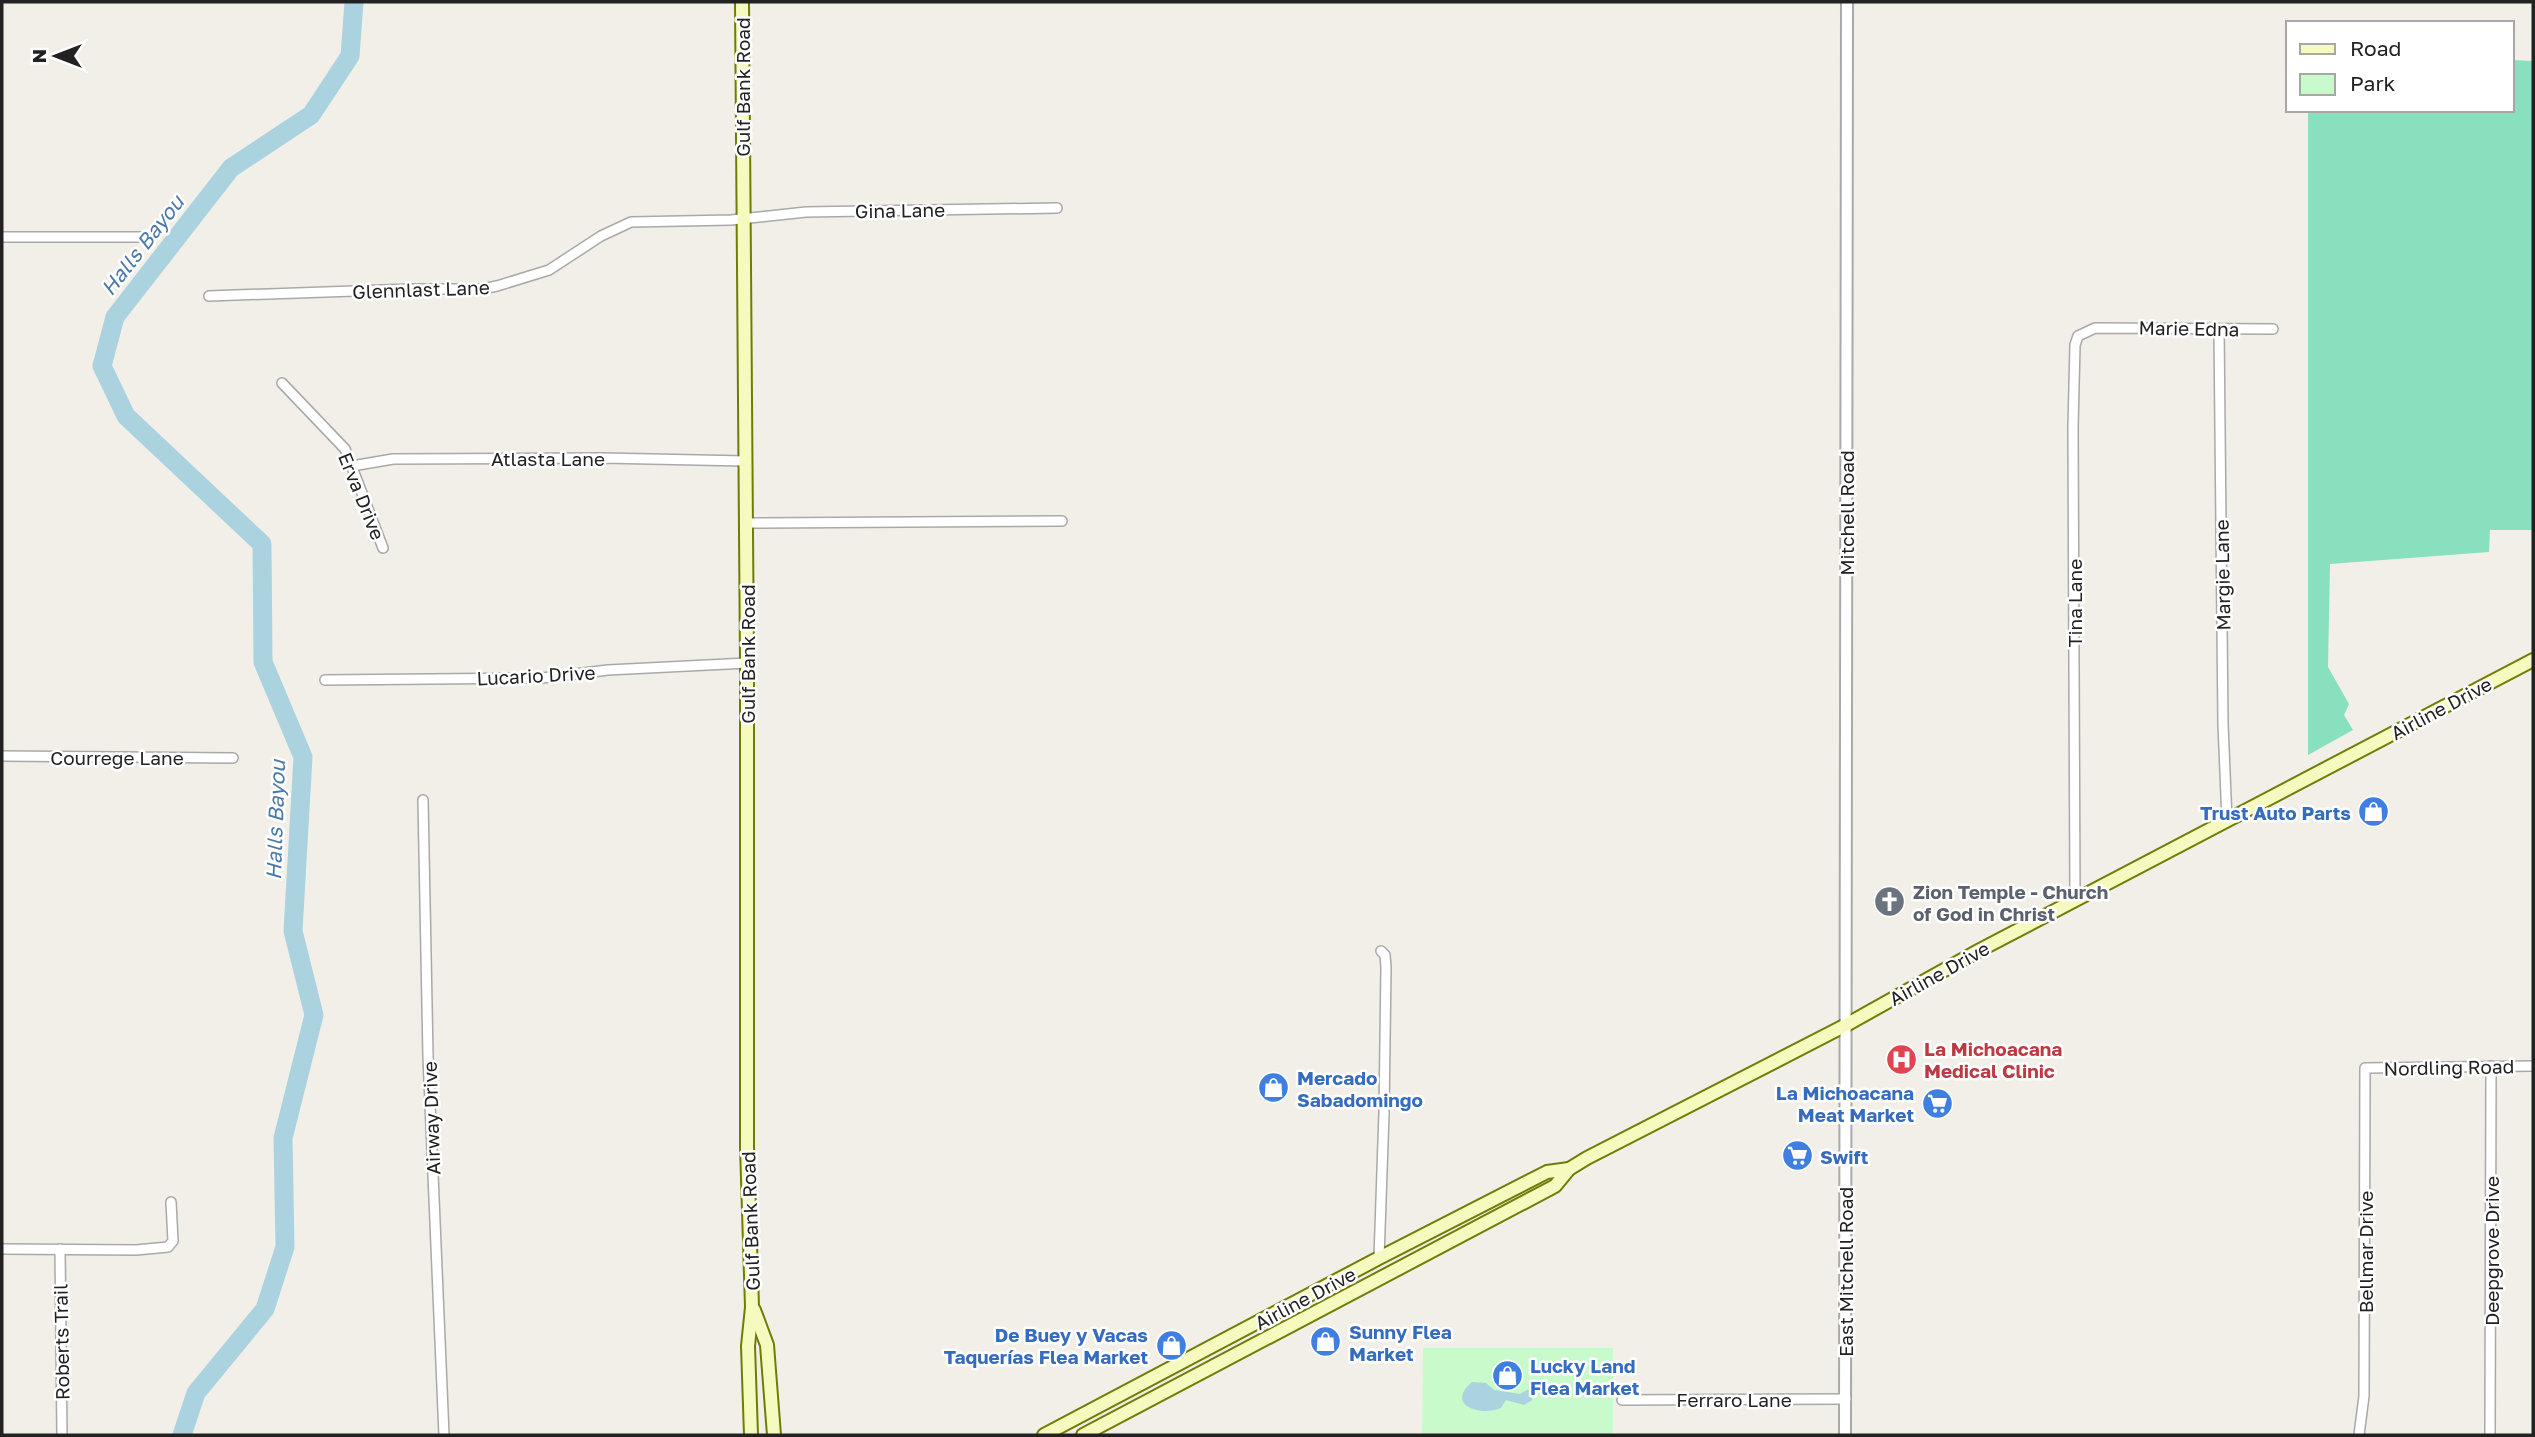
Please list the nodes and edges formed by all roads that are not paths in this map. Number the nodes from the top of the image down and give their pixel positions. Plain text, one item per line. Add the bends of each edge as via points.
1 (742, 2) edge
2 (1847, 2) edge
3 (1057, 208) dead end
4 (743, 217) junction
5 (2, 237) edge
6 (148, 237) dead end
7 (209, 296) dead end
8 (2105, 327) joint
9 (2219, 329) junction
10 (2273, 329) dead end
11 (282, 383) dead end
12 (745, 461) junction
13 (352, 466) junction
14 (1062, 521) dead end
15 (746, 523) junction
16 (383, 548) dead end
17 (2533, 660) edge
18 (747, 663) junction
19 (325, 680) dead end
20 (2, 756) edge
21 (233, 758) dead end
22 (423, 800) dead end
23 (2227, 821) junction
24 (2075, 900) junction
25 (1381, 951) dead end
26 (1846, 1025) junction
27 (2491, 1066) junction
28 (2533, 1066) edge
29 (2365, 1068) joint
30 (1569, 1169) junction
31 (170, 1202) dead end
32 (2, 1249) edge
33 (60, 1249) junction
34 (1379, 1258) junction
35 (1403, 1268) junction
36 (752, 1307) junction
37 (1622, 1399) dead end
38 (1846, 1399) junction
39 (1088, 1434) edge
40 (62, 1435) edge
41 (444, 1435) edge
42 (751, 1435) edge
43 (774, 1435) edge
44 (1044, 1435) edge
45 (1845, 1435) edge
46 (2359, 1435) edge
47 (2490, 1435) edge

1 - 4 main road, Gulf Bank Road
2 - 26 street, Mitchell Road
3 - 4 street, Gina Lane
4 - 7 street, Glennlast Lane via 631,222 549,270 497,286
4 - 12 main road, Gulf Bank Road
5 - 6 street
8 - 9 street, Marie Edna
8 - 24 street, Tina Lane via 2078,336 2075,345
9 - 10 street, Marie Edna
9 - 23 street, Margie Lane
11 - 13 street, Erva Drive via 345,449
12 - 13 street, Atlasta Lane via 393,459
12 - 15 main road, Gulf Bank Road
13 - 16 street, Erva Drive
14 - 15 street
15 - 18 main road, Gulf Bank Road
17 - 23 main road, Airline Drive
18 - 19 street, Lucario Drive via 542,678
18 - 36 main road, Gulf Bank Road via 747,1147
20 - 21 street, Courrege Lane
22 - 41 street, Airway Drive
23 - 24 main road, Airline Drive
24 - 26 main road, Airline Drive
25 - 34 street via 1385,980
26 - 30 main road, Airline Drive
26 - 38 street, East Mitchell Road
27 - 28 street, Nordling Road
27 - 29 street, Nordling Road
27 - 47 street, Deepgrove Drive
29 - 46 street, Bellmar Drive via 2364,1396
30 - 34 main road, Airline Drive via 1547,1172
30 - 35 main road, Airline Drive via 1555,1186
31 - 33 street via 173,1241 168,1247
32 - 33 street
33 - 40 street, Roberts Trail
34 - 35 main road
34 - 44 main road, Airline Drive
35 - 39 main road, Airline Drive
36 - 42 main road, Gulf Bank Road via 748,1346
36 - 43 main road, Gulf Bank Road via 767,1345
37 - 38 street, Ferraro Lane
38 - 45 street, East Mitchell Road

